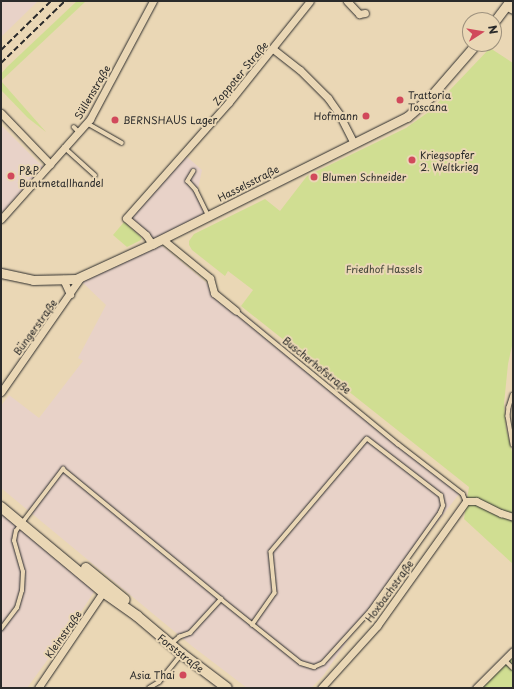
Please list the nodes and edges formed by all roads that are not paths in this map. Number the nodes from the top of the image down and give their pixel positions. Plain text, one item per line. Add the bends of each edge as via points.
1 (153, 1) edge
2 (310, 1) edge
3 (346, 1) edge
4 (510, 6) edge
5 (365, 13) dead end
6 (502, 14) edge
7 (273, 49) junction
8 (469, 52) edge
9 (1, 113) edge
10 (87, 123) junction
11 (122, 143) dead end
12 (354, 143) junction
13 (64, 147) junction
14 (50, 164) junction
15 (194, 171) dead end
16 (95, 175) dead end
17 (208, 216) junction
18 (1, 219) edge
19 (162, 239) junction
20 (152, 244) junction
21 (1, 273) edge
22 (82, 278) junction
23 (63, 279) junction
24 (70, 294) junction
25 (236, 310) joint
26 (1, 392) edge
27 (513, 395) edge
28 (513, 445) edge
29 (466, 502) junction
30 (1, 506) edge
31 (513, 517) edge
32 (21, 523) junction
33 (62, 555) junction
34 (103, 592) junction
35 (220, 599) junction
36 (137, 616) junction
37 (253, 625) junction
38 (1, 629) edge
39 (170, 645) junction
40 (513, 651) edge
41 (182, 654) junction
42 (505, 660) junction
43 (513, 668) edge
44 (38, 688) edge
45 (149, 688) edge
46 (227, 688) edge
47 (321, 688) edge
48 (476, 688) edge

1 - 10 street, Süllenstraße
2 - 7 street, Zoppoter Straße
3 - 5 street via 359,14
4 - 6 street
7 - 12 street via 300,70 328,98
7 - 20 street, Zoppoter Straße via 167,174 126,218 146,235
8 - 12 street, Hasselsstraße via 419,108 407,117
9 - 14 street
10 - 11 lane
10 - 13 street, Süllenstraße via 77,129
12 - 17 street, Hasselsstraße
13 - 14 street, Süllenstraße
13 - 16 lane
14 - 18 street, Süllenstraße
15 - 17 lane via 188,181 196,190
17 - 19 street, Hasselsstraße
19 - 20 street, Hasselsstraße
19 - 25 street, Buscherhofstraße via 210,278 214,293
20 - 22 street, Hasselsstraße
21 - 23 street, Hasselsstraße via 26,279
22 - 23 street, Hasselsstraße
22 - 24 street, Büngerstraße
23 - 24 street, Büngerstraße
24 - 26 street, Büngerstraße
25 - 29 lane, Buscherhofstraße via 398,444 463,494
27 - 28 lane via 508,416
29 - 31 street via 476,501
29 - 47 street, Hoxbachstraße via 377,626
30 - 32 main road, Forststraße
32 - 33 main road, Forststraße
32 - 35 lane via 63,469
32 - 38 lane via 14,541 23,572 22,591 18,608
33 - 34 main road, Forststraße
33 - 36 main road, Forststraße via 75,560 107,585 125,600
34 - 36 main road, Forststraße
34 - 44 street, Kleinstraße
35 - 37 lane
35 - 39 lane via 190,633 179,637
36 - 39 main road, Forststraße
37 - 37 lane via 301,663 314,667 323,663 370,611 436,520 443,506 441,496 367,439 272,552 276,593
39 - 41 main road, Forststraße
40 - 42 street
41 - 45 lane via 159,682
41 - 46 main road, Forststraße
42 - 43 lane
42 - 48 street

